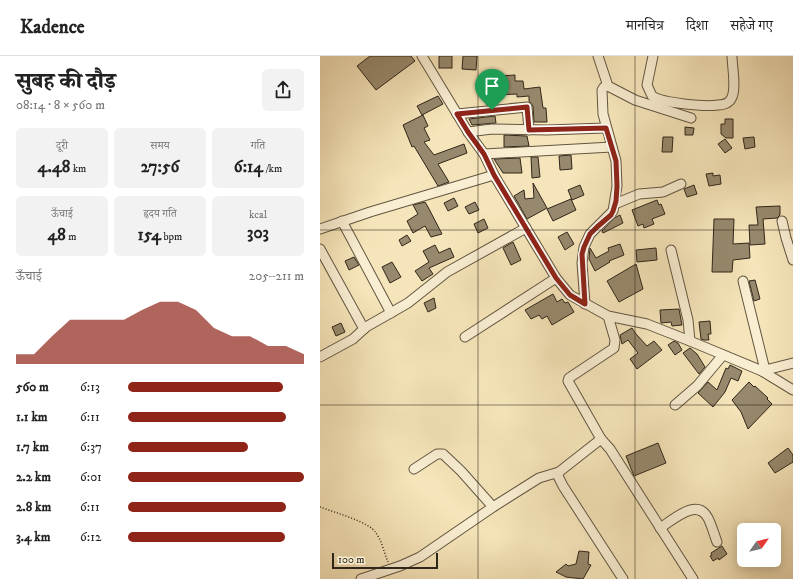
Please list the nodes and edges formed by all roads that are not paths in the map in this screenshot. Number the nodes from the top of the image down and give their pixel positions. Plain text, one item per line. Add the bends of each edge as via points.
1 (422, 56) edge
2 (598, 56) edge
3 (653, 56) edge
4 (732, 56) edge
5 (608, 86) junction
6 (457, 114) junction
7 (690, 118) dead end
8 (606, 128) junction
9 (529, 130) junction
10 (468, 132) junction
11 (612, 147) junction
12 (484, 154) junction
13 (494, 175) junction
14 (681, 184) dead end
15 (615, 204) junction
16 (342, 221) junction
17 (782, 221) dead end
18 (526, 228) junction
19 (320, 229) edge
20 (320, 248) edge
21 (671, 250) dead end
22 (793, 260) edge
23 (556, 278) junction
24 (743, 281) dead end
25 (585, 304) junction
26 (390, 313) junction
27 (608, 316) junction
28 (364, 329) junction
29 (464, 337) dead end
30 (690, 341) junction
31 (723, 355) junction
32 (320, 357) edge
33 (793, 363) edge
34 (764, 371) junction
35 (793, 390) edge
36 (675, 405) dead end
37 (601, 439) junction
38 (414, 469) dead end
39 (559, 472) junction
40 (493, 507) junction
41 (660, 528) junction
42 (717, 542) dead end
43 (361, 579) edge
44 (623, 579) edge
45 (693, 579) edge

1 - 6 street
2 - 5 street
3 - 4 street via 647,85 652,96 684,104 717,106 729,102 732,98
5 - 7 street via 635,100
5 - 8 street via 602,90
6 - 9 street via 527,107
6 - 10 street
8 - 9 street
8 - 11 street
9 - 10 street via 492,129
10 - 12 street
11 - 12 street
11 - 15 street via 617,172
12 - 13 street
13 - 16 street
13 - 18 street
14 - 15 street via 663,192 639,194
15 - 25 street via 611,215 590,234 584,247 582,263
16 - 19 street
16 - 26 street
17 - 22 street
18 - 23 street
18 - 26 street via 447,272 413,299
20 - 28 street
21 - 30 street via 688,320
23 - 25 street via 570,295
23 - 29 street
24 - 34 street
25 - 27 street
26 - 28 street
27 - 30 street via 647,324
27 - 37 street via 615,340 614,348 568,381
28 - 32 street via 353,339
30 - 31 street
31 - 34 street
31 - 36 street via 700,383
33 - 34 street
34 - 35 street
37 - 39 street
37 - 41 street
38 - 40 street via 437,454 443,454
39 - 40 street via 539,478
39 - 44 street via 558,476 563,486
40 - 43 street via 420,557
41 - 42 street via 692,509 699,509 708,518
41 - 45 street

